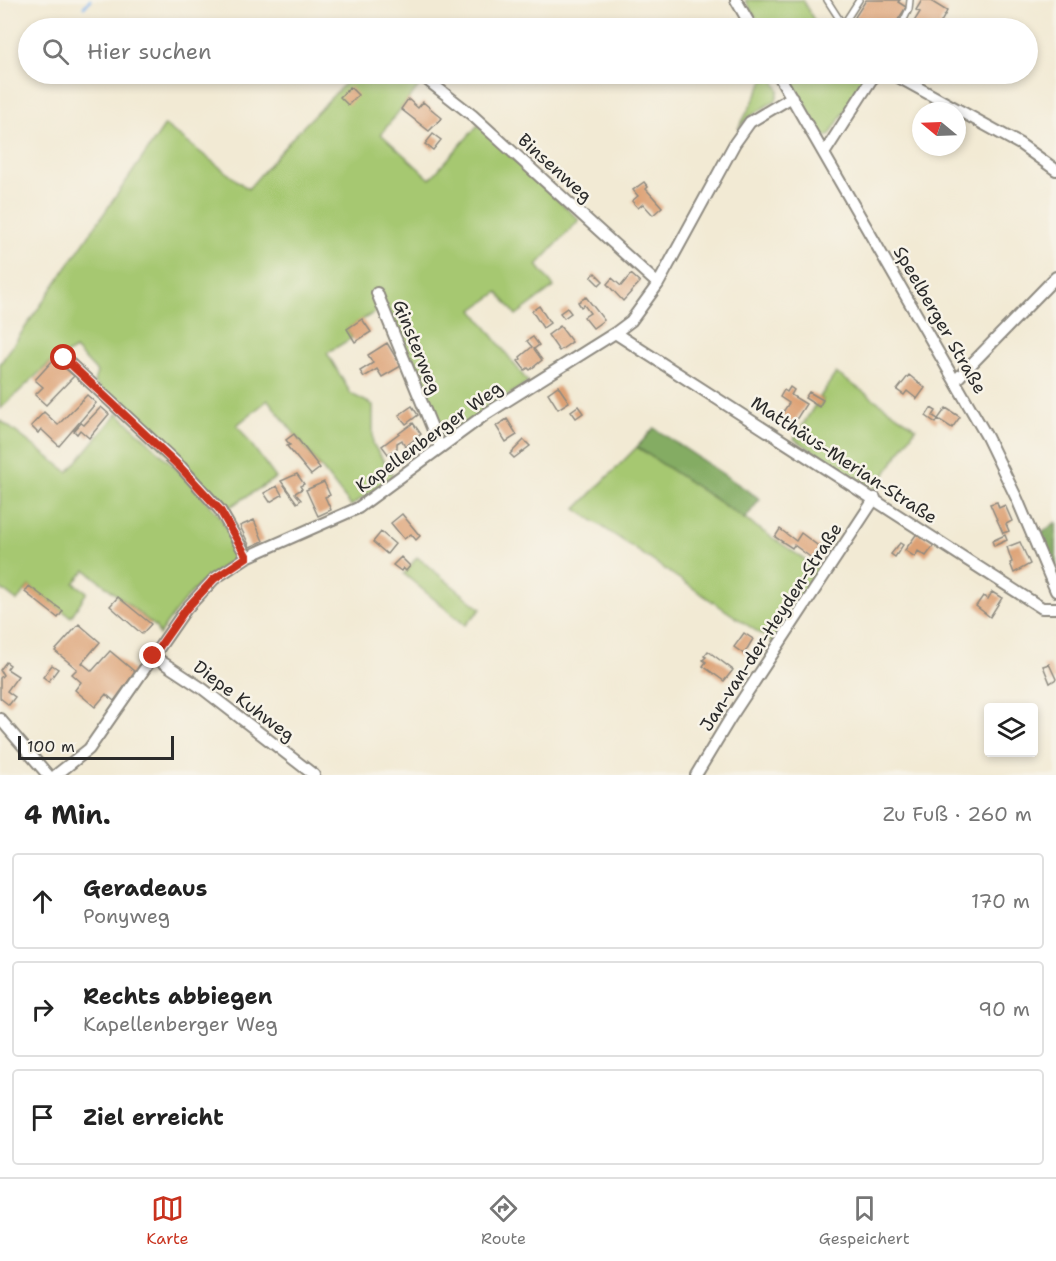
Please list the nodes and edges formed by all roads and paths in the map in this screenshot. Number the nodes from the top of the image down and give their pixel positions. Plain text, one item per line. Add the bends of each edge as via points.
1 (736, 0) edge
2 (827, 0) edge
3 (859, 0) edge
4 (910, 0) edge
5 (746, 18) edge
6 (838, 18) edge
7 (849, 18) edge
8 (905, 18) edge
9 (432, 84) edge
10 (784, 84) edge
11 (867, 84) edge
12 (911, 84) edge
13 (792, 97) junction
14 (825, 152) junction
15 (1056, 170) edge
16 (1056, 277) edge
17 (658, 284) junction
18 (377, 293) dead end
19 (615, 333) junction
20 (64, 358) dead end
21 (956, 380) junction
22 (440, 447) junction
23 (875, 498) junction
24 (247, 557) junction
25 (1056, 591) edge
26 (1056, 608) edge
27 (153, 656) junction
28 (0, 719) edge
29 (48, 775) edge
30 (56, 775) edge
31 (314, 775) edge
32 (696, 775) edge

1 - 5 street
2 - 6 lane
3 - 7 lane
4 - 8 lane
9 - 17 street, Binsenweg via 472,115
10 - 13 street, Speelberger Straße
11 - 14 street
12 - 15 street via 1020,144
13 - 14 street, Speelberger Straße
13 - 17 street, Kapellenberger Weg via 750,122
14 - 21 street, Speelberger Straße
16 - 21 street
17 - 19 street, Kapellenberger Weg via 631,321
18 - 22 street, Ginsterweg
19 - 22 street, Kapellenberger Weg
19 - 23 street, Matthäus-Merian-Straße
20 - 24 street via 220,510
21 - 25 street, Speelberger Straße via 1017,499
22 - 24 street, Kapellenberger Weg via 358,508
23 - 26 street, Matthäus-Merian-Straße via 1042,608
23 - 32 street, Jan-van-der-Heyden-Straße
24 - 27 street, Kapellenberger Weg via 214,579 186,609
27 - 30 street, Kapellenberger Weg via 89,749
27 - 31 street, Diepe Kuhweg via 203,688
28 - 29 street

